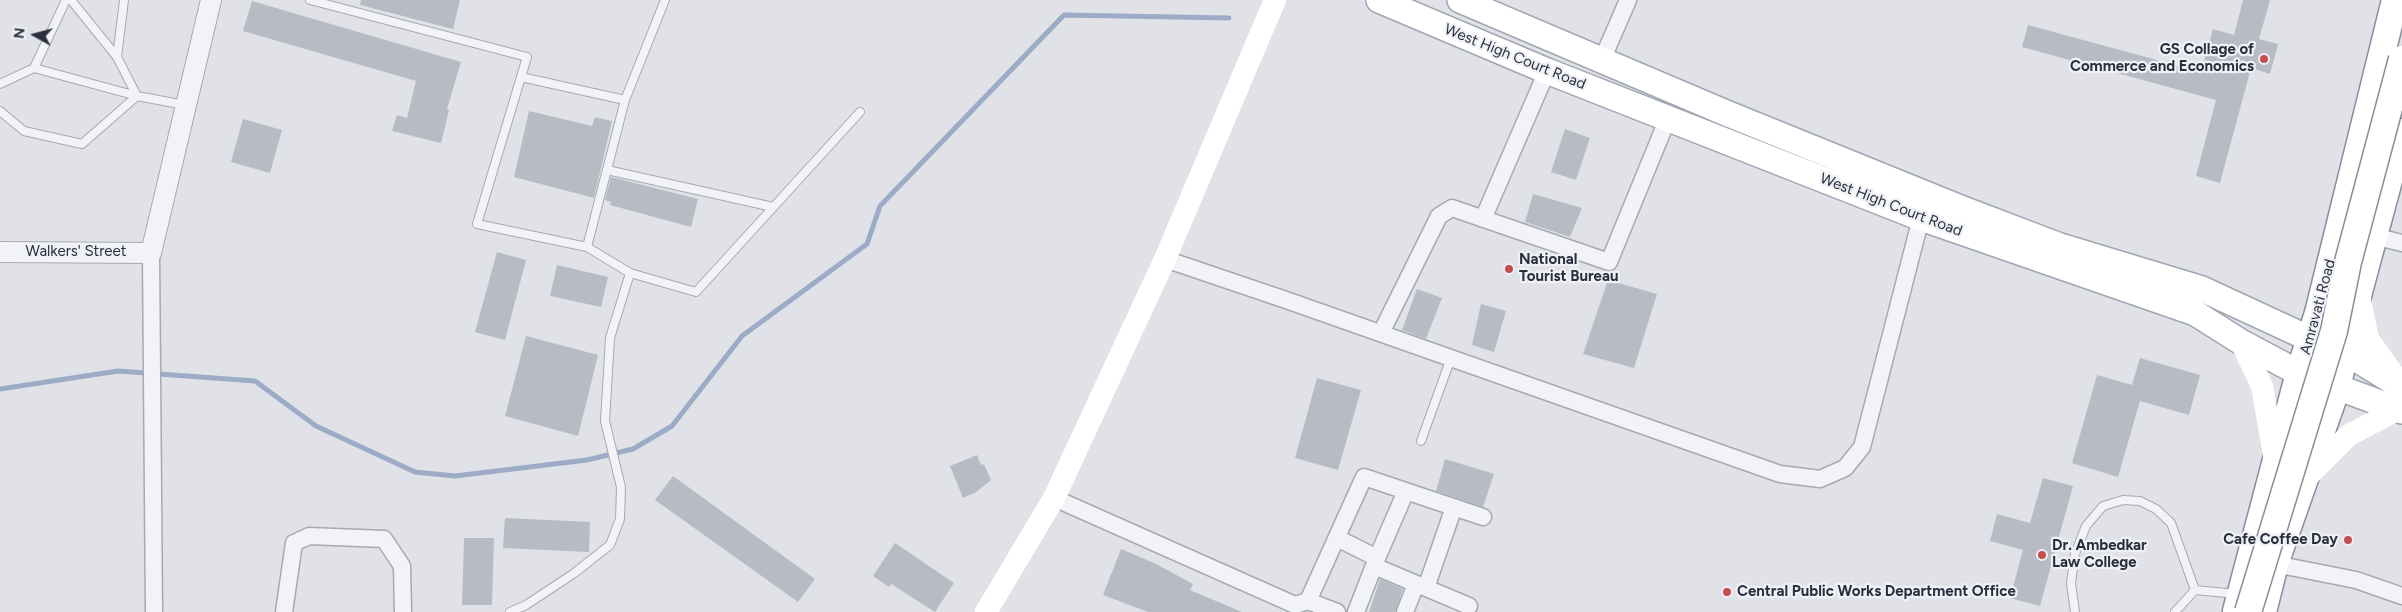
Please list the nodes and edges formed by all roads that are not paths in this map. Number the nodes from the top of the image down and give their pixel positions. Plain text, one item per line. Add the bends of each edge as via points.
1 (66, 0) edge
2 (71, 0) edge
3 (124, 0) edge
4 (211, 0) edge
5 (310, 0) edge
6 (665, 0) edge
7 (1276, 0) edge
8 (1379, 0) edge
9 (1460, 0) edge
10 (1628, 0) edge
11 (2395, 0) edge
12 (117, 57) junction
13 (2402, 59) edge
14 (1602, 60) junction
15 (34, 68) junction
16 (1547, 71) junction
17 (521, 77) junction
18 (0, 84) edge
19 (137, 96) junction
20 (625, 100) junction
21 (2402, 100) edge
22 (185, 105) junction
23 (0, 111) edge
24 (860, 112) dead end
25 (1668, 118) junction
26 (2402, 132) edge
27 (607, 170) junction
28 (773, 207) junction
29 (1921, 218) junction
30 (1483, 219) junction
31 (2373, 236) junction
32 (2402, 243) edge
33 (587, 247) junction
34 (0, 252) edge
35 (151, 253) junction
36 (1165, 259) junction
37 (630, 273) junction
38 (2359, 292) junction
39 (1381, 333) junction
40 (2310, 339) junction
41 (2241, 342) junction
42 (2345, 352) junction
43 (1451, 358) junction
44 (2299, 374) junction
45 (2337, 388) junction
46 (2401, 399) edge
47 (1421, 441) dead end
48 (2276, 465) junction
49 (2308, 476) junction
50 (1406, 491) junction
51 (1054, 498) junction
52 (1454, 507) junction
53 (1483, 517) dead end
54 (1337, 538) junction
55 (1376, 562) junction
56 (2276, 564) junction
57 (1421, 586) junction
58 (2195, 590) junction
59 (2402, 596) edge
60 (1308, 601) junction
61 (1469, 606) dead end
62 (2245, 608) edge
63 (154, 612) edge
64 (284, 612) edge
65 (404, 612) edge
66 (510, 612) edge
67 (987, 612) edge
68 (1336, 612) edge
69 (1356, 612) edge
70 (1405, 612) edge
71 (2075, 612) edge
72 (2175, 612) edge
73 (2263, 612) edge

1 - 15 lane
2 - 12 lane
3 - 12 lane
4 - 22 street
5 - 17 lane via 527,57
6 - 20 lane
7 - 36 main road
8 - 16 main road, West High Court Road
9 - 14 main road, West High Court Road
10 - 14 street
11 - 40 highway, Amravati Road
12 - 19 lane
13 - 62 highway, bridge via 2348,262 2334,331
14 - 40 main road, West High Court Road via 1963,209 2060,246 2202,289
15 - 18 lane
15 - 19 lane
16 - 25 main road, West High Court Road
16 - 30 street
17 - 20 lane
17 - 33 lane via 477,224
19 - 22 lane
19 - 23 lane via 82,144 24,131
20 - 27 lane
21 - 62 highway via 2358,261 2342,334
22 - 35 street
24 - 28 lane
25 - 29 main road, West High Court Road
25 - 30 street via 1609,262
26 - 31 highway
27 - 28 lane
27 - 33 lane
28 - 37 lane via 696,292
29 - 41 main road, West High Court Road via 2195,313
29 - 43 street via 1862,447 1846,468 1820,479 1780,474
30 - 39 street via 1452,208 1439,216
31 - 32 street
31 - 38 highway
33 - 37 lane
34 - 35 street, Walkers' Street
35 - 63 street
36 - 39 street
36 - 51 main road
37 - 66 lane via 610,338 605,421 621,487 620,519 610,545 565,579
38 - 42 highway
38 - 46 main road via 2368,339
39 - 43 street
40 - 42 main road, West High Court Road
40 - 44 highway, Amravati Road
41 - 44 main road, West High Court Road
41 - 48 main road via 2262,386
42 - 45 highway
42 - 46 main road, West High Court Road
43 - 47 lane
44 - 45 main road, West High Court Road
44 - 48 highway, Amravati Road
45 - 46 main road, West High Court Road
45 - 49 highway
46 - 49 main road via 2349,435
48 - 62 highway, Amravati Road
49 - 56 highway
50 - 52 street
50 - 54 street via 1364,476
50 - 55 street
51 - 60 street via 1295,604
51 - 67 main road
52 - 53 street
52 - 57 street
54 - 55 street
54 - 60 street
55 - 57 street
55 - 69 street
56 - 59 street via 2356,580
56 - 73 highway
57 - 61 street
57 - 70 street
58 - 62 lane
58 - 71 lane via 2171,523 2156,509 2140,501 2123,500 2103,506 2086,526 2075,554 2071,583
58 - 72 lane
60 - 68 street
64 - 65 street via 294,543 309,536 384,539 402,566

